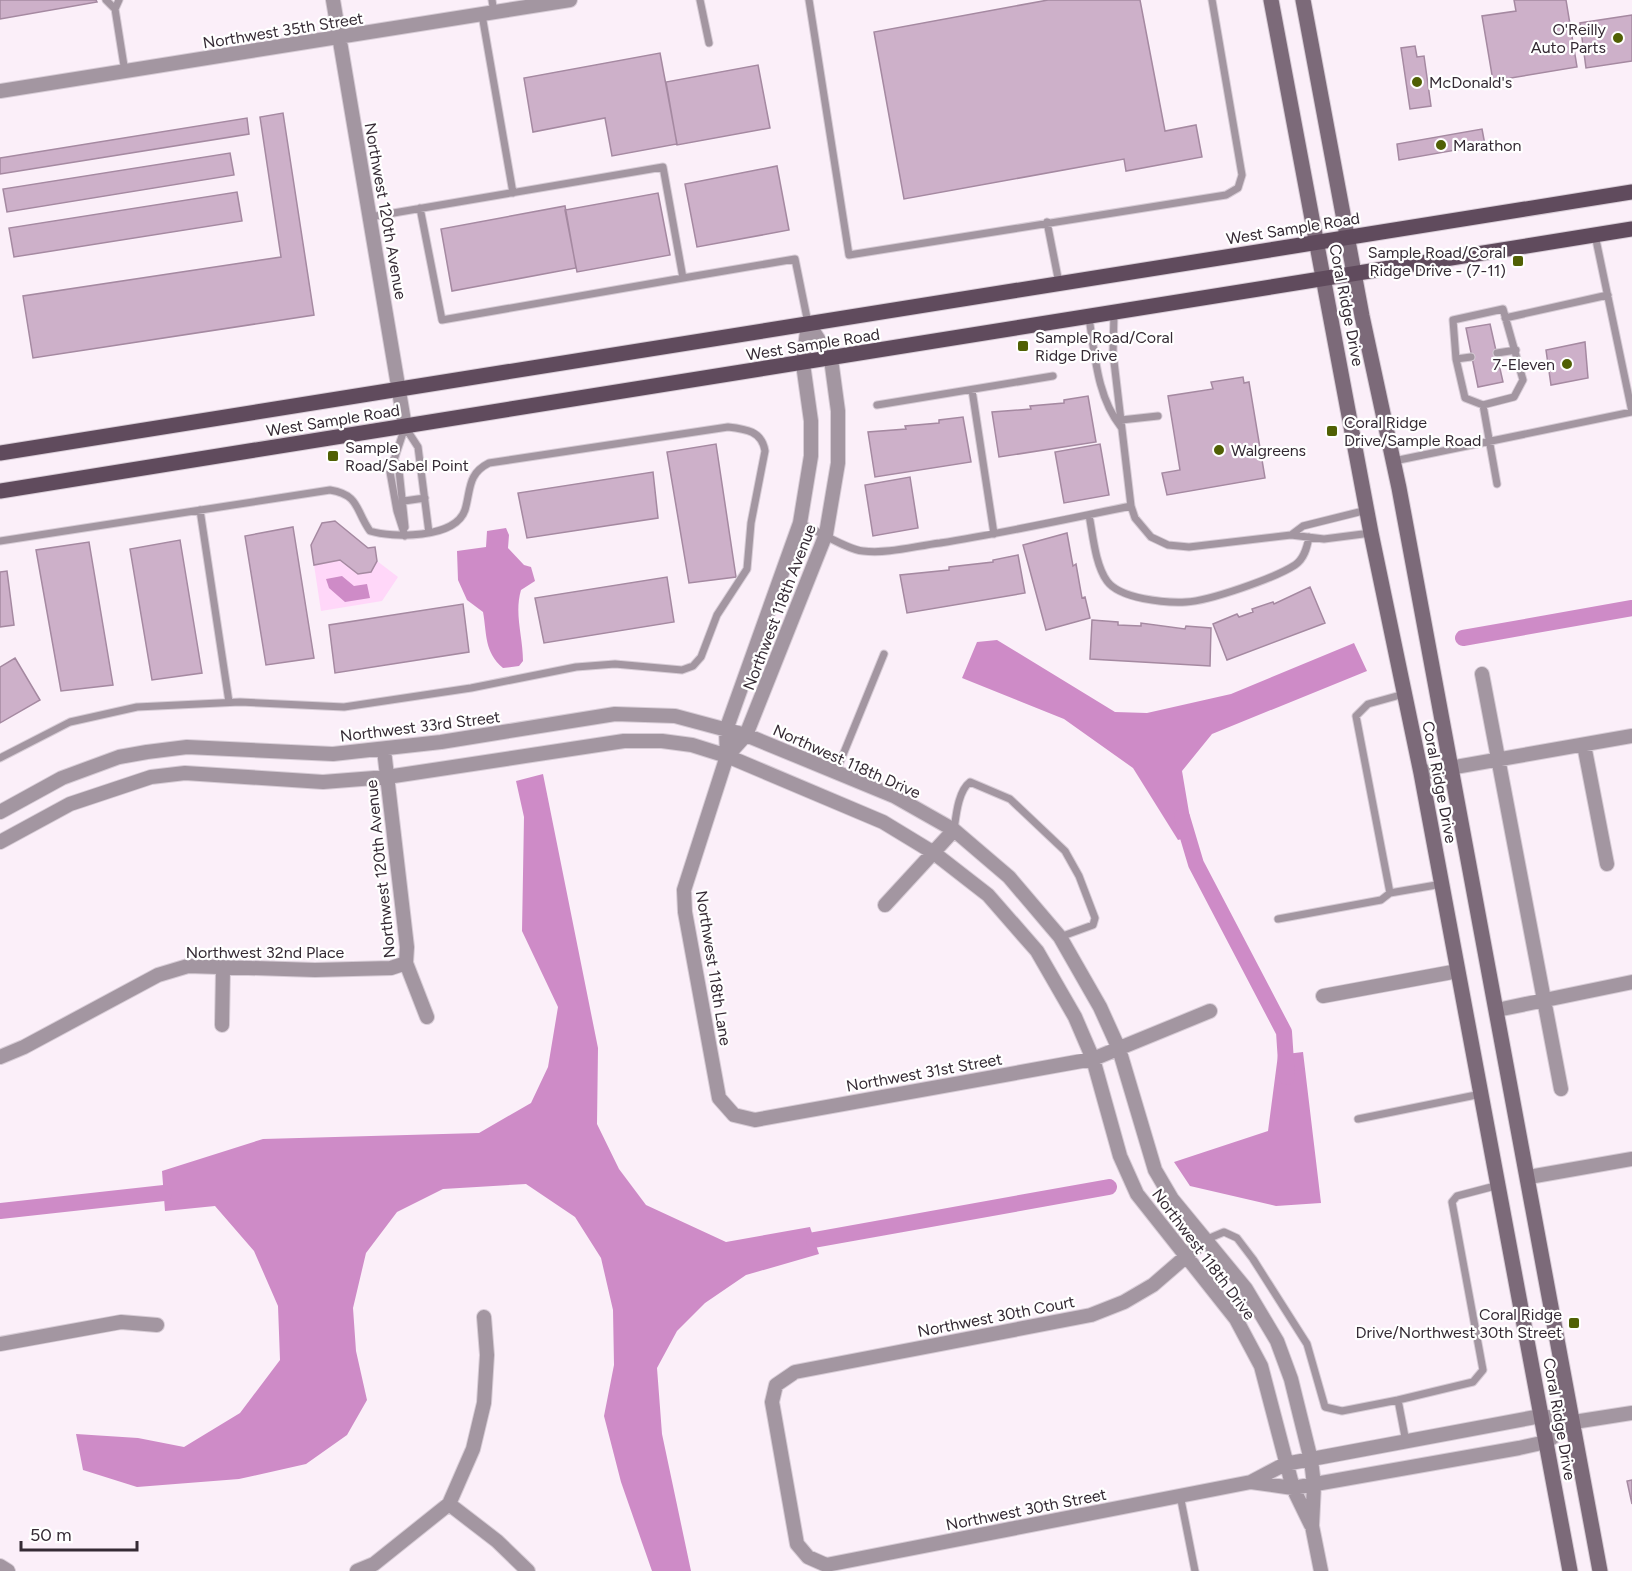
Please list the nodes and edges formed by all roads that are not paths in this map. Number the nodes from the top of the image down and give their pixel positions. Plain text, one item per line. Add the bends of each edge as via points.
1 (106, 0) edge
2 (119, 0) edge
3 (333, 0) edge
4 (570, 0) edge
5 (700, 0) edge
6 (809, 0) edge
7 (1212, 0) edge
8 (1271, 0) edge
9 (1302, 0) edge
10 (513, 5) edge
11 (114, 9) junction
12 (489, 9) edge
13 (340, 38) junction
14 (710, 42) dead end
15 (125, 72) junction
16 (0, 91) edge
17 (1632, 192) edge
18 (513, 193) junction
19 (420, 208) junction
20 (370, 217) junction
21 (1047, 222) junction
22 (1632, 229) edge
23 (1595, 236) junction
24 (1347, 238) junction
25 (1316, 242) junction
26 (1354, 274) junction
27 (683, 278) junction
28 (1323, 279) junction
29 (1059, 283) junction
30 (1608, 295) junction
31 (1114, 314) junction
32 (1089, 318) junction
33 (1505, 318) junction
34 (808, 323) junction
35 (1516, 350) junction
36 (1497, 353) dead end
37 (1471, 357) dead end
38 (1456, 358) junction
39 (831, 359) junction
40 (803, 364) junction
41 (1053, 376) dead end
42 (400, 388) junction
43 (972, 390) junction
44 (877, 405) dead end
45 (1484, 405) junction
46 (1632, 412) edge
47 (1158, 416) dead end
48 (1121, 424) junction
49 (405, 427) junction
50 (1490, 441) junction
51 (0, 453) edge
52 (394, 459) junction
53 (1394, 461) junction
54 (1497, 484) dead end
55 (0, 491) edge
56 (425, 498) junction
57 (404, 501) junction
58 (1131, 506) junction
59 (200, 510) junction
60 (1367, 510) junction
61 (1089, 514) junction
62 (800, 523) junction
63 (429, 533) junction
64 (1371, 533) junction
65 (826, 534) junction
66 (993, 534) junction
67 (1291, 535) junction
68 (405, 536) junction
69 (1309, 537) junction
70 (0, 541) edge
71 (884, 654) dead end
72 (1482, 674) dead end
73 (1404, 694) junction
74 (229, 702) junction
75 (726, 730) junction
76 (746, 735) junction
77 (1632, 736) edge
78 (1584, 745) junction
79 (384, 750) junction
80 (147, 752) junction
81 (727, 756) junction
82 (0, 758) edge
83 (1496, 760) junction
84 (1452, 768) junction
85 (836, 772) junction
86 (1421, 773) junction
87 (152, 777) junction
88 (387, 777) junction
89 (0, 812) edge
90 (954, 831) junction
91 (0, 842) edge
92 (934, 853) junction
93 (1607, 864) dead end
94 (1442, 884) junction
95 (1390, 893) junction
96 (885, 905) dead end
97 (1278, 919) dead end
98 (1060, 938) junction
99 (406, 963) junction
100 (223, 969) junction
101 (1458, 971) junction
102 (1632, 982) edge
103 (1323, 996) dead end
104 (1544, 1002) junction
105 (1497, 1010) junction
106 (1210, 1011) dead end
107 (427, 1017) dead end
108 (222, 1025) dead end
109 (1119, 1049) junction
110 (0, 1057) edge
111 (1093, 1059) junction
112 (1561, 1089) dead end
113 (1481, 1094) junction
114 (734, 1115) joint
115 (1358, 1119) dead end
116 (1632, 1159) edge
117 (1529, 1177) junction
118 (1499, 1185) junction
119 (1205, 1240) junction
120 (1184, 1256) junction
121 (484, 1317) dead end
122 (157, 1325) dead end
123 (0, 1344) edge
124 (1398, 1400) junction
125 (1632, 1413) edge
126 (1541, 1416) junction
127 (1574, 1422) junction
128 (1406, 1442) junction
129 (1546, 1442) junction
130 (1311, 1460) junction
131 (1285, 1464) junction
132 (1251, 1482) junction
133 (1314, 1485) junction
134 (1293, 1488) junction
135 (1180, 1495) junction
136 (448, 1504) junction
137 (1312, 1526) junction
138 (808, 1557) joint
139 (0, 1566) edge
140 (8, 1571) edge
141 (357, 1571) edge
142 (528, 1571) edge
143 (1195, 1571) edge
144 (1321, 1571) edge
145 (1570, 1571) edge
146 (1600, 1571) edge

1 - 11 lane
2 - 11 lane
3 - 13 street, Northwest 120th Avenue
4 - 10 street, Northwest 35th Street
5 - 14 lane
6 - 21 lane via 849,255
7 - 21 lane via 1242,175 1238,188 1226,195
8 - 25 main road, Coral Ridge Drive
9 - 24 main road, Coral Ridge Drive
10 - 12 street, Northwest 35th Street
11 - 15 lane
12 - 13 street, Northwest 35th Street
12 - 18 lane
13 - 15 street, Northwest 35th Street
13 - 20 street, Northwest 120th Avenue
15 - 16 street, Northwest 35th Street
17 - 24 main road, West Sample Road
18 - 19 lane
18 - 27 lane via 663,167
19 - 20 lane
19 - 27 lane via 442,320
20 - 42 street, Northwest 120th Avenue
21 - 29 lane
22 - 23 main road, West Sample Road
23 - 26 main road, West Sample Road
23 - 30 lane
24 - 25 main road, West Sample Road
24 - 26 main road, Coral Ridge Drive
25 - 28 main road, Coral Ridge Drive
25 - 29 main road, West Sample Road
26 - 28 main road, West Sample Road
26 - 53 main road, Coral Ridge Drive
27 - 34 lane via 795,259
28 - 31 main road, West Sample Road
28 - 60 main road, Coral Ridge Drive
29 - 34 main road, West Sample Road
30 - 33 lane
30 - 46 lane
31 - 32 main road, West Sample Road
31 - 48 lane via 1113,353
32 - 39 main road, West Sample Road
32 - 48 lane via 1101,387 1111,414
33 - 35 lane
33 - 38 lane via 1503,309 1453,320
34 - 39 street, Northwest 118th Avenue
34 - 40 street, Northwest 118th Avenue
34 - 42 main road, West Sample Road
35 - 36 lane
35 - 45 lane via 1523,380 1514,397
37 - 38 lane
38 - 45 lane via 1465,398
39 - 40 main road, West Sample Road
39 - 65 street, Northwest 118th Avenue via 838,411 838,463
40 - 49 main road, West Sample Road
40 - 62 street, Northwest 118th Avenue via 811,421 811,456
41 - 43 lane
42 - 49 street, Northwest 120th Avenue
42 - 51 main road, West Sample Road
43 - 44 lane
43 - 66 lane
45 - 50 lane
46 - 50 lane
47 - 48 lane
48 - 58 lane
49 - 52 lane
49 - 55 main road, West Sample Road
49 - 56 lane via 418,447
50 - 53 lane
50 - 54 lane
52 - 57 lane
52 - 68 lane via 390,472
53 - 84 main road, Coral Ridge Drive
56 - 57 lane
56 - 63 lane
57 - 68 lane
58 - 61 lane
58 - 67 lane via 1135,518 1151,537 1168,545 1189,547
59 - 68 lane via 330,490 343,492 354,501 370,531
59 - 70 lane
59 - 74 lane
60 - 64 main road, Coral Ridge Drive
60 - 67 lane via 1303,526
61 - 66 lane
61 - 69 lane via 1107,581 1130,596 1185,602 1266,578 1296,564 1306,552
62 - 65 lane
62 - 75 street, Northwest 118th Avenue
63 - 68 lane
63 - 74 lane via 459,519 469,483 489,463 728,428 746,429 764,443 747,569 717,615 701,657 693,666 682,670 615,664 576,666 471,688 344,706
64 - 69 lane
64 - 73 main road, Coral Ridge Drive
65 - 66 lane via 862,551 889,551
65 - 76 street, Northwest 118th Avenue
67 - 69 lane
71 - 85 lane
72 - 83 street
73 - 86 main road, Coral Ridge Drive
73 - 95 lane via 1368,704 1356,716
74 - 82 lane via 107,711 70,722
75 - 76 street, Northwest 33rd Street
75 - 79 street, Northwest 33rd Street via 675,716 615,714
75 - 81 street, Northwest 118th Avenue
76 - 81 street, Northwest 118th Avenue
76 - 85 street, Northwest 118th Drive
77 - 78 street
78 - 83 street
78 - 93 street
79 - 80 street, Northwest 33rd Street via 333,754 187,747
79 - 88 street, Northwest 120th Avenue
80 - 87 street
80 - 89 street, Northwest 33rd Street via 118,756 62,778
81 - 88 street via 672,742 624,741
81 - 92 street, Northwest 118th Drive via 883,822
81 - 114 street, Northwest 118th Lane via 684,890 719,1098
83 - 84 street
83 - 104 street
84 - 86 street
84 - 105 main road, Coral Ridge Drive
85 - 90 street, Northwest 118th Drive via 894,796
86 - 94 main road, Coral Ridge Drive
87 - 88 street via 185,773 323,782
87 - 91 street via 70,804
88 - 99 street, Northwest 120th Avenue
90 - 92 street
90 - 98 street, Northwest 118th Drive via 1009,877
90 - 98 lane via 957,810 970,782 1011,799 1065,851 1095,918 1093,925
92 - 96 street
92 - 111 street, Northwest 118th Drive via 988,895 1037,951 1075,1017
94 - 95 lane
94 - 101 main road, Coral Ridge Drive
95 - 97 lane via 1381,900
98 - 109 street, Northwest 118th Drive
99 - 100 street, Northwest 32nd Place via 391,968
99 - 107 street, Northwest 120th Avenue
100 - 108 street
100 - 110 street, Northwest 32nd Place via 188,966 158,975
101 - 103 street
101 - 113 main road, Coral Ridge Drive
102 - 104 street
104 - 105 street
104 - 112 street
105 - 117 main road, Coral Ridge Drive
106 - 109 street, Northwest 31st Street
109 - 111 street, Northwest 31st Street
109 - 119 street, Northwest 118th Drive via 1155,1170 1172,1199
111 - 114 street, Northwest 31st Street via 755,1120
111 - 120 street, Northwest 118th Drive via 1120,1156 1137,1194
113 - 115 lane
113 - 118 main road, Coral Ridge Drive
116 - 117 street
117 - 127 main road, Coral Ridge Drive
118 - 124 lane via 1457,1196 1452,1202 1483,1370 1473,1383
118 - 126 main road, Coral Ridge Drive
119 - 120 street, Northwest 30th Court
119 - 124 lane via 1224,1232 1237,1238 1253,1259 1307,1344 1325,1407 1342,1411
119 - 130 street, Northwest 118th Drive via 1246,1289 1277,1341 1291,1379
120 - 131 street, Northwest 118th Drive via 1236,1319 1261,1366
120 - 138 street, Northwest 30th Court via 1153,1285 1124,1302 1091,1314 795,1372 776,1385 772,1402 797,1544
121 - 136 street via 484,1402 473,1449
122 - 123 street via 121,1322
124 - 128 lane
125 - 127 street, Northwest 30th Street
126 - 127 street, Northwest 30th Street
126 - 128 street, Northwest 30th Street
126 - 129 main road, Coral Ridge Drive
127 - 129 street, Northwest 30th Street
127 - 146 main road, Coral Ridge Drive
128 - 130 street, Northwest 30th Street
129 - 133 street, Northwest 30th Street
129 - 145 main road, Coral Ridge Drive
130 - 131 street, Northwest 30th Street
130 - 133 street, Northwest 118th Drive
131 - 132 street, Northwest 30th Street
131 - 134 street, Northwest 118th Drive
132 - 134 street, Northwest 30th Street
132 - 135 street, Northwest 30th Street
133 - 134 street, Northwest 30th Street
133 - 137 street, Northwest 118th Drive
134 - 137 street, Northwest 118th Drive
135 - 138 street, Northwest 30th Street via 826,1565
135 - 143 lane
136 - 141 street via 374,1564
136 - 142 street via 497,1541
137 - 144 street, Northwest 118th Drive
139 - 140 street

